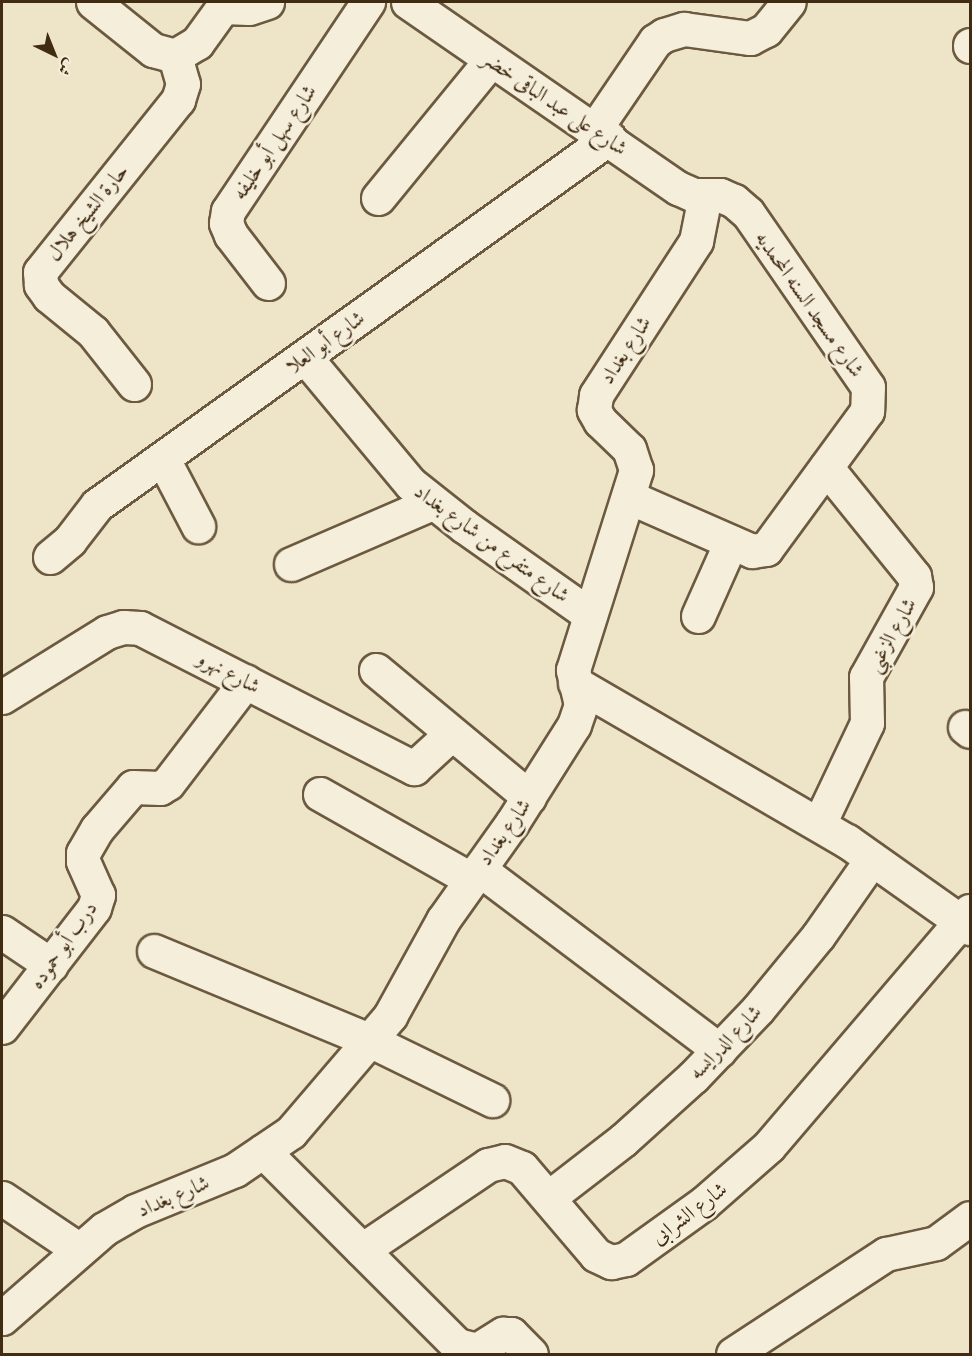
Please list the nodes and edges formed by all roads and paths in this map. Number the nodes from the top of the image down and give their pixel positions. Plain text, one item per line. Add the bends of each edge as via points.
1 (93, 2) edge
2 (267, 2) edge
3 (368, 2) edge
4 (408, 2) edge
5 (789, 2) edge
6 (175, 56) junction
7 (491, 60) junction
8 (602, 134) junction
9 (705, 196) junction
10 (378, 198) dead end
11 (268, 283) dead end
12 (305, 357) junction
13 (134, 384) dead end
14 (163, 459) junction
15 (826, 467) junction
16 (629, 497) junction
17 (432, 503) junction
18 (198, 526) dead end
19 (731, 542) junction
20 (50, 557) dead end
21 (291, 564) dead end
22 (590, 615) junction
23 (698, 616) dead end
24 (376, 670) dead end
25 (246, 681) junction
26 (576, 683) junction
27 (2, 697) edge
28 (450, 735) junction
29 (320, 794) dead end
30 (529, 797) junction
31 (819, 824) junction
32 (872, 859) junction
33 (475, 874) junction
34 (968, 920) edge
35 (2, 932) edge
36 (154, 951) dead end
37 (51, 965) junction
38 (7, 1009) edge
39 (371, 1041) junction
40 (720, 1050) junction
41 (492, 1100) dead end
42 (263, 1151) junction
43 (2, 1198) edge
44 (548, 1198) junction
45 (970, 1218) edge
46 (78, 1249) junction
47 (362, 1250) junction
48 (2, 1318) edge
49 (470, 1351) edge
50 (738, 1353) edge
51 (531, 1354) edge

1 - 6 street via 153,50
2 - 6 street via 249,8 223,7 197,42
3 - 11 street, شارع سهل أبو خليفه via 228,211 228,229
4 - 7 street, شارع على عبد الباقى خضر
5 - 8 street via 766,30 750,38 684,29 664,35 656,41
6 - 13 street, حارة الشيخ هلال via 183,84 178,99 40,272 41,285 49,296 93,332
7 - 8 street, شارع على عبد الباقى خضر
7 - 10 street
8 - 9 street, شارع على عبد الباقى خضر via 678,188
8 - 12 street, شارع أبو العلا
9 - 15 street, شارع مسجد السنه المحمديه via 720,195 748,213 868,387 867,411
9 - 16 street, شارع بغداد via 696,241 596,395 594,410 600,421 635,458 636,478
12 - 14 street, شارع أبو العلا
12 - 17 street, شارع متفرع من شارع بغداد via 391,464
14 - 18 street
14 - 20 street, شارع أبو العلا via 91,510 70,540
15 - 19 street, شارع مسجد السنه المحمديه via 766,549 752,551
15 - 31 street, شارع الزغبى via 914,576 916,587 866,677 867,723
16 - 19 street, شارع مسجد السنه المحمديه
16 - 22 street, شارع بغداد
17 - 21 street
17 - 22 street, شارع متفرع من شارع بغداد
19 - 23 street
22 - 26 street, شارع بغداد via 573,670
24 - 28 street
25 - 27 street, شارع نهرو via 161,636 123,627 107,632
25 - 28 street, شارع نهرو via 414,768
25 - 37 street, درب أبو حموده via 168,783 160,788 133,787 97,829 83,853 98,895 94,908
26 - 30 street, شارع بغداد via 580,713
26 - 31 street
28 - 30 street
29 - 33 street
30 - 33 street, شارع بغداد
31 - 32 street
32 - 34 street
32 - 40 street, شارع الدرايسه via 818,936
33 - 39 street, شارع بغداد
33 - 40 street
34 - 44 street, شارع الشرابى via 769,1146 704,1203 626,1259 611,1262 596,1256
35 - 37 street
36 - 39 street
37 - 38 street, درب أبو حموده
39 - 41 street
39 - 42 street, شارع بغداد via 291,1132
40 - 44 street, شارع الدرايسه via 623,1140
42 - 46 street, شارع بغداد via 235,1170 135,1211
42 - 47 street
43 - 46 street
44 - 47 street, شارع الشرابى via 522,1168 496,1162
45 - 50 street via 936,1243 886,1254
46 - 48 street, شارع بغداد
47 - 49 street
49 - 51 street via 503,1334 511,1334

